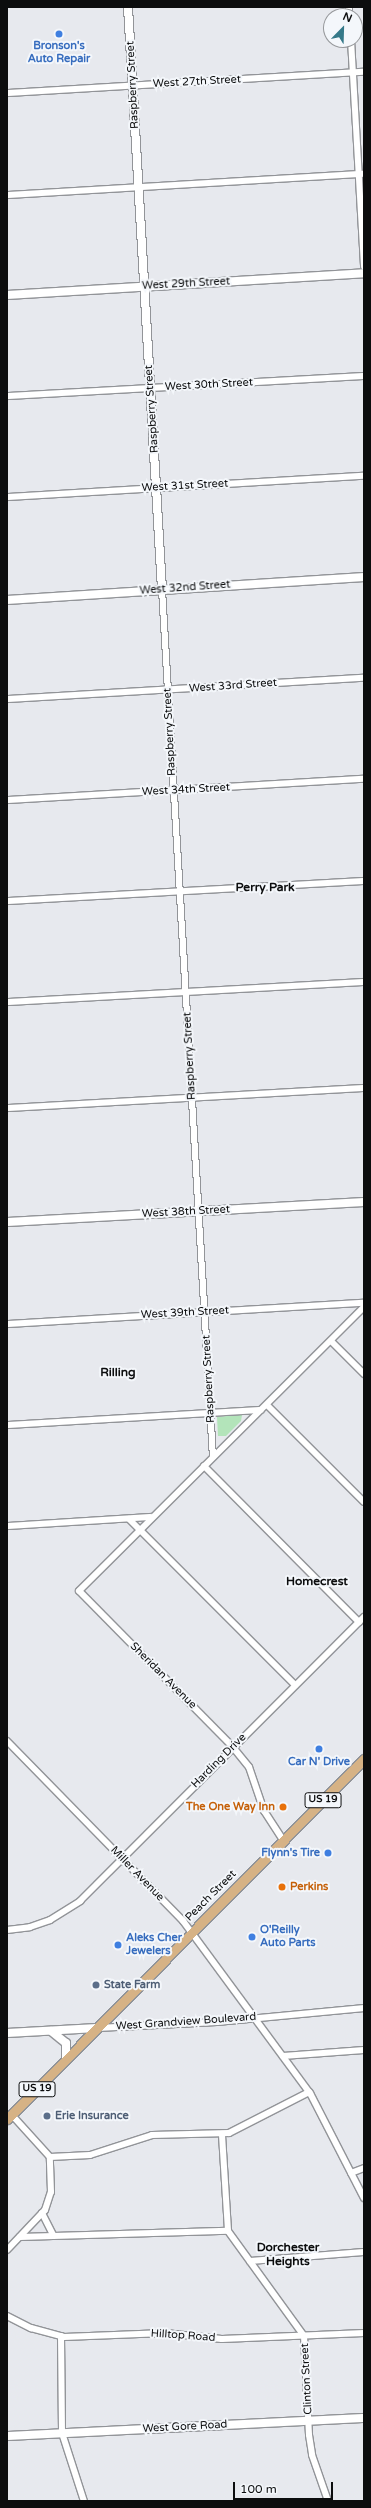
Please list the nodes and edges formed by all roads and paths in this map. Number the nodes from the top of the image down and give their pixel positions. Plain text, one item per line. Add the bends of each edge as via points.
1 (128, 7) edge
2 (352, 48) edge
3 (364, 72) edge
4 (354, 73) junction
5 (133, 86) junction
6 (7, 93) edge
7 (361, 175) edge
8 (139, 187) junction
9 (7, 195) edge
10 (364, 267) edge
11 (364, 273) edge
12 (144, 286) junction
13 (7, 295) edge
14 (364, 376) edge
15 (150, 388) junction
16 (7, 396) edge
17 (364, 476) edge
18 (157, 488) junction
19 (7, 497) edge
20 (364, 577) edge
21 (162, 589) junction
22 (7, 600) edge
23 (364, 678) edge
24 (168, 690) junction
25 (7, 699) edge
26 (364, 779) edge
27 (174, 791) junction
28 (7, 800) edge
29 (364, 881) edge
30 (181, 891) junction
31 (7, 901) edge
32 (364, 982) edge
33 (186, 992) junction
34 (7, 1002) edge
35 (364, 1088) edge
36 (192, 1098) junction
37 (7, 1108) edge
38 (364, 1202) edge
39 (199, 1212) junction
40 (7, 1222) edge
41 (364, 1303) edge
42 (364, 1307) edge
43 (206, 1312) junction
44 (7, 1324) edge
45 (331, 1341) junction
46 (364, 1374) edge
47 (267, 1405) junction
48 (261, 1410) junction
49 (211, 1413) junction
50 (7, 1424) edge
51 (213, 1457) junction
52 (204, 1466) junction
53 (364, 1502) edge
54 (151, 1517) junction
55 (129, 1519) junction
56 (7, 1526) edge
57 (140, 1529) junction
58 (364, 1617) edge
59 (359, 1622) junction
60 (295, 1684) junction
61 (7, 1741) edge
62 (233, 1747) junction
63 (364, 1759) edge
64 (283, 1840) junction
65 (122, 1859) junction
66 (7, 1930) edge
67 (190, 1934) junction
68 (364, 2008) edge
69 (254, 2017) junction
70 (97, 2028) junction
71 (50, 2031) junction
72 (7, 2033) edge
73 (364, 2050) edge
74 (283, 2056) junction
75 (66, 2059) junction
76 (309, 2092) junction
77 (9, 2117) edge
78 (222, 2134) junction
79 (50, 2157) junction
80 (364, 2168) edge
81 (352, 2173) junction
82 (364, 2198) edge
83 (42, 2213) junction
84 (228, 2231) junction
85 (53, 2235) junction
86 (20, 2237) junction
87 (7, 2250) edge
88 (364, 2252) edge
89 (250, 2261) junction
90 (7, 2316) edge
91 (364, 2333) edge
92 (61, 2336) junction
93 (304, 2336) junction
94 (364, 2418) edge
95 (309, 2421) junction
96 (62, 2433) junction
97 (7, 2436) edge
98 (84, 2501) edge
99 (328, 2501) edge

1 - 5 street, Raspberry Street
2 - 4 street
3 - 4 street, West 27th Street
4 - 5 street, West 27th Street
4 - 7 street
5 - 6 street, West 27th Street
5 - 8 street, Raspberry Street
7 - 8 street
7 - 10 street
8 - 9 street
8 - 12 street, Raspberry Street
11 - 12 street, West 29th Street
12 - 13 street, West 29th Street
12 - 15 street, Raspberry Street
14 - 15 street, West 30th Street
15 - 16 street, West 30th Street
15 - 18 street, Raspberry Street
17 - 18 street, West 31st Street
18 - 19 street, West 31st Street
18 - 21 street, Raspberry Street
20 - 21 street, West 32nd Street
21 - 22 street, West 32nd Street
21 - 24 street, Raspberry Street
23 - 24 street, West 33rd Street
24 - 25 street, West 33rd Street
24 - 27 street, Raspberry Street
26 - 27 street, West 34th Street
27 - 28 street, West 34th Street
27 - 30 street, Raspberry Street
29 - 30 street
30 - 31 street
30 - 33 street, Raspberry Street
32 - 33 street
33 - 34 street
33 - 36 street, Raspberry Street
35 - 36 street
36 - 37 street
36 - 39 street, Raspberry Street
38 - 39 street, West 38th Street
39 - 40 street, West 38th Street
39 - 43 street, Raspberry Street
41 - 43 street, West 39th Street
42 - 45 street
43 - 44 street, West 39th Street
43 - 49 street, Raspberry Street
45 - 46 street
45 - 47 street
47 - 48 street
47 - 53 street
48 - 49 street
48 - 51 street
49 - 50 street
49 - 51 street, Raspberry Street
51 - 52 street
52 - 54 street
52 - 59 street
54 - 55 street
54 - 57 street
55 - 56 street
55 - 57 street
57 - 60 street
57 - 62 street, Sheridan Avenue via 79,1591
58 - 59 street, Harding Drive
59 - 60 street, Harding Drive
60 - 62 street, Harding Drive
61 - 65 street, Miller Avenue
62 - 64 street, Sheridan Avenue via 249,1767 267,1817
62 - 65 street, Harding Drive
63 - 64 main road, Peach Street / US 19
64 - 67 main road, Peach Street / US 19
65 - 66 street, Harding Drive via 65,1912 30,1927
65 - 67 street, Miller Avenue via 183,1921
67 - 69 street, Miller Avenue
67 - 70 main road, Peach Street / US 19
68 - 69 street, West Grandview Boulevard
69 - 70 street, West Grandview Boulevard
69 - 74 street, Miller Avenue
70 - 71 street, West Grandview Boulevard
70 - 75 main road, Peach Street / US 19
71 - 72 street, West Grandview Boulevard
71 - 75 street via 66,2043
73 - 74 street
74 - 76 street, Miller Avenue
75 - 77 main road, Peach Street / US 19
76 - 78 street
76 - 81 street, Miller Avenue
77 - 79 street
78 - 79 street via 152,2135 90,2155
78 - 84 street
79 - 83 street via 51,2192
80 - 81 street
81 - 82 street, Miller Avenue
83 - 85 street
83 - 86 street
84 - 85 street
84 - 89 street, Clinton Street
85 - 86 street
86 - 87 street
88 - 89 street
89 - 93 street, Clinton Street
90 - 92 street, Hilltop Road via 31,2328
91 - 93 street, Hilltop Road
92 - 93 street, Hilltop Road via 166,2334 222,2339
92 - 96 street
93 - 95 street, Clinton Street
94 - 95 street, West Gore Road
95 - 96 street, West Gore Road
95 - 99 street, Clinton Street via 312,2455
96 - 97 street, West Gore Road
96 - 98 street

